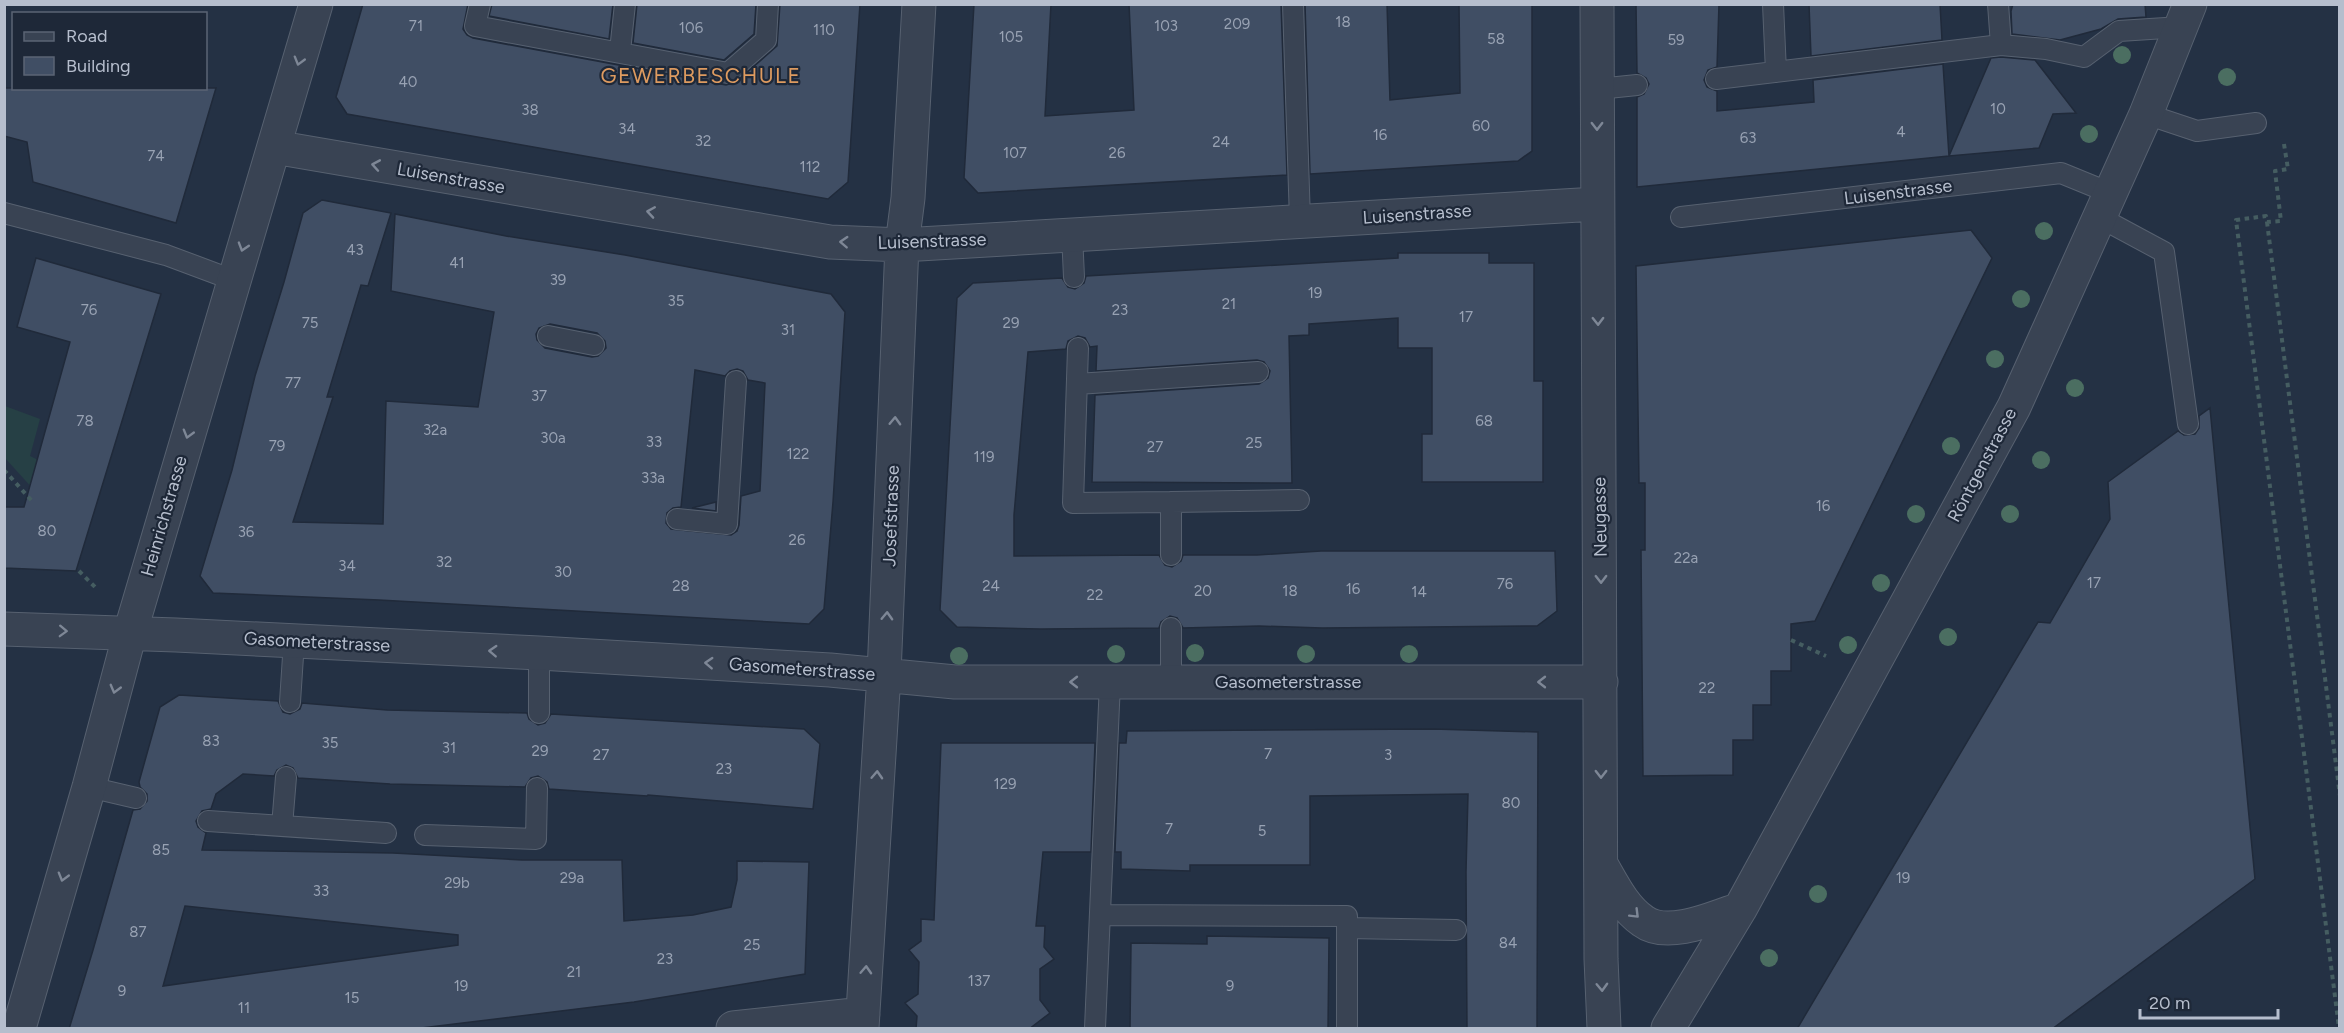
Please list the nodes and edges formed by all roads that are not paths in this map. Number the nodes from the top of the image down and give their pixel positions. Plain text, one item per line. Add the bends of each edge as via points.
1 (316, 4) edge
2 (480, 4) edge
3 (625, 4) edge
4 (768, 4) edge
5 (919, 4) edge
6 (1293, 4) edge
7 (1597, 4) edge
8 (1773, 4) edge
9 (1998, 4) edge
10 (2186, 16) edge
11 (2001, 45) junction
12 (620, 51) junction
13 (1776, 72) junction
14 (1716, 79) dead end
15 (1637, 85) dead end
16 (1598, 89) junction
17 (2146, 114) junction
18 (2256, 123) dead end
19 (274, 147) junction
20 (1597, 204) junction
21 (2105, 205) junction
22 (4, 213) edge
23 (1681, 217) dead end
24 (1300, 221) junction
25 (1072, 234) junction
26 (902, 245) junction
27 (1074, 277) dead end
28 (233, 280) junction
29 (548, 336) dead end
30 (594, 345) dead end
31 (1078, 348) dead end
32 (1258, 372) dead end
33 (736, 381) dead end
34 (1077, 384) junction
35 (2188, 424) dead end
36 (1299, 500) dead end
37 (1171, 502) junction
38 (677, 519) dead end
39 (1171, 555) dead end
40 (1171, 628) dead end
41 (4, 629) edge
42 (130, 633) junction
43 (294, 641) junction
44 (539, 653) junction
45 (884, 674) junction
46 (1110, 682) junction
47 (1171, 682) junction
48 (1601, 682) junction
49 (290, 702) dead end
50 (539, 713) dead end
51 (286, 777) dead end
52 (89, 787) junction
53 (537, 788) dead end
54 (136, 798) dead end
55 (208, 821) dead end
56 (282, 826) junction
57 (386, 833) dead end
58 (425, 835) dead end
59 (1602, 866) junction
60 (1740, 909) junction
61 (1101, 915) junction
62 (1347, 928) junction
63 (1456, 930) dead end
64 (863, 1021) edge
65 (19, 1029) edge
66 (733, 1029) edge
67 (1095, 1029) edge
68 (1347, 1029) edge
69 (1604, 1029) edge
70 (1668, 1029) edge

1 -> 19 street, Heinrichstrasse
2 - 12 lane via 475,26
3 - 12 lane
4 - 12 lane via 766,40 728,73
5 - 26 street, Josefstrasse
6 - 24 lane
7 - 16 street, Neugasse
8 - 13 lane
9 - 11 lane
10 - 11 lane via 2119,31 2084,57
10 - 17 street, Röntgenstrasse
11 - 13 lane
13 - 14 lane
15 - 16 lane
16 -> 20 street, Neugasse
17 - 18 lane via 2197,131
17 - 21 street, Röntgenstrasse
26 -> 19 street, Luisenstrasse via 830,242
19 -> 28 street, Heinrichstrasse
20 - 24 street, Luisenstrasse
20 -> 48 street, Neugasse
21 - 23 lane, Luisenstrasse via 2061,173
21 - 35 lane, Luisenstrasse via 2164,252
21 - 60 street, Röntgenstrasse via 2014,407
22 - 28 lane via 166,255
24 - 25 street, Luisenstrasse
25 - 26 street, Luisenstrasse
25 - 27 lane
45 -> 26 street, Josefstrasse
28 -> 42 street, Heinrichstrasse
29 - 30 lane
31 - 34 lane
32 - 34 lane
33 - 38 lane via 727,524
34 - 37 lane via 1073,503
36 - 37 lane
37 - 39 lane
40 - 47 lane
41 -> 42 street, Gasometerstrasse
42 - 43 street, Gasometerstrasse
42 -> 52 street, Heinrichstrasse
44 -> 43 street, Gasometerstrasse
43 - 49 lane
45 -> 44 street, Gasometerstrasse
44 - 50 lane
46 -> 45 street, Gasometerstrasse via 955,682
64 -> 45 street, Josefstrasse
46 - 47 street, Gasometerstrasse
46 - 61 lane
48 -> 47 street, Gasometerstrasse
48 -> 59 street, Neugasse
51 - 56 lane
52 - 54 lane
52 -> 65 street, Heinrichstrasse
53 - 58 lane via 536,839
55 - 56 lane
56 - 57 lane
59 -> 60 street via 1623,901 1644,922 1670,930
59 -> 69 street, Neugasse
60 - 70 street, Röntgenstrasse
61 - 62 lane via 1347,915
61 - 67 lane
62 - 63 lane
62 - 68 lane
64 - 66 street

